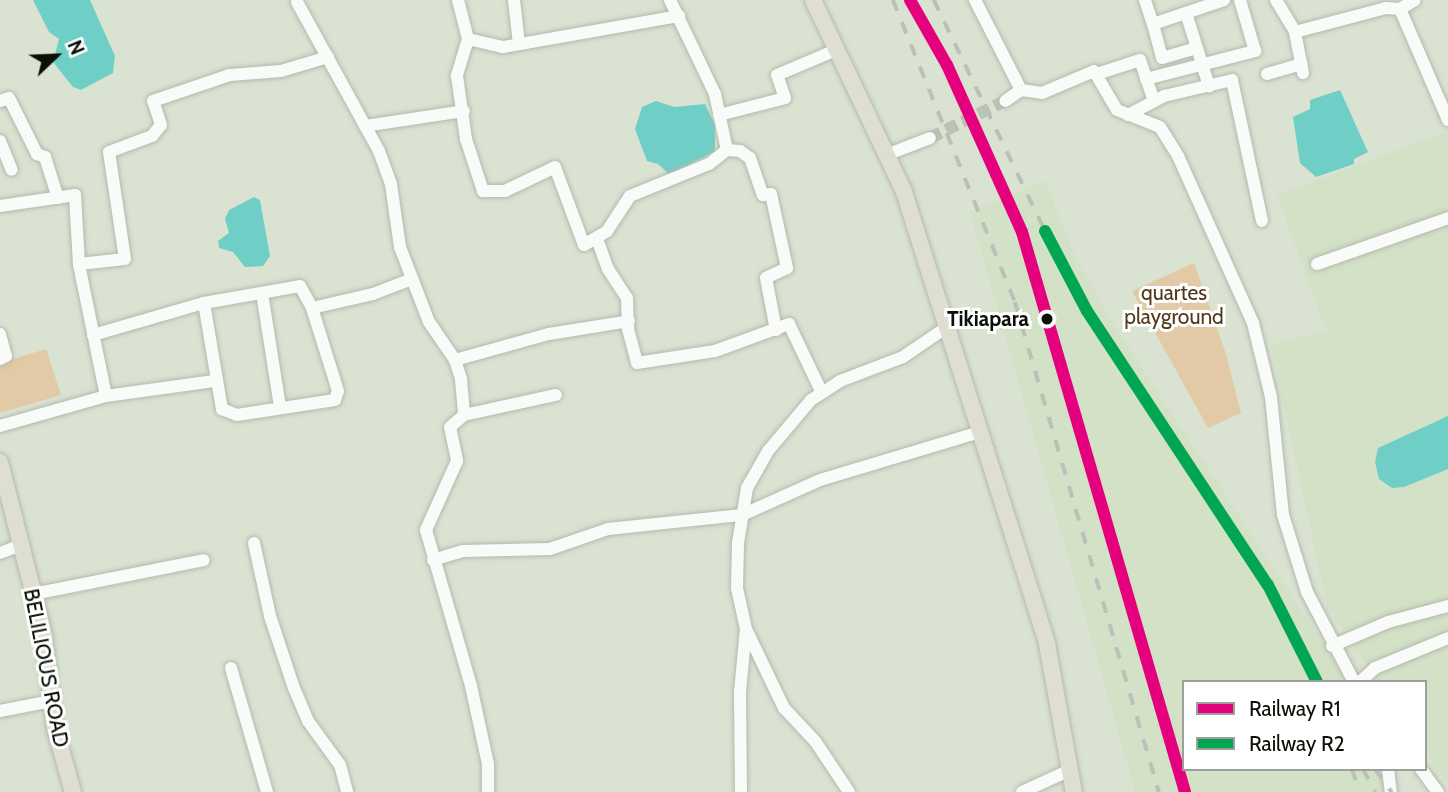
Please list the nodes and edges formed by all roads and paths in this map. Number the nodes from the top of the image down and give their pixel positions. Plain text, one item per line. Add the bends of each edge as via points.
1 (458, 0) edge
2 (514, 0) edge
3 (670, 0) edge
4 (813, 0) edge
5 (975, 0) edge
6 (1145, 0) edge
7 (1224, 0) edge
8 (1240, 0) edge
9 (1276, 0) edge
10 (1415, 0) edge
11 (297, 2) dead end
12 (1385, 4) edge
13 (1400, 9) junction
14 (1186, 13) junction
15 (679, 16) junction
16 (1153, 23) junction
17 (1295, 32) junction
18 (468, 39) junction
19 (519, 44) junction
20 (1196, 48) junction
21 (836, 50) junction
22 (328, 57) junction
23 (1202, 65) junction
24 (1100, 73) junction
25 (1267, 74) dead end
26 (1146, 79) junction
27 (1209, 86) junction
28 (1021, 90) junction
29 (0, 101) edge
30 (1005, 101) tunnel mouth
31 (1154, 101) junction
32 (464, 111) junction
33 (719, 115) junction
34 (1128, 115) junction
35 (1448, 120) edge
36 (365, 126) junction
37 (930, 138) tunnel mouth
38 (0, 141) edge
39 (727, 150) junction
40 (886, 155) junction
41 (12, 170) dead end
42 (58, 198) junction
43 (0, 206) edge
44 (1448, 218) edge
45 (1262, 221) dead end
46 (597, 239) junction
47 (79, 264) junction
48 (1317, 264) dead end
49 (412, 279) junction
50 (262, 293) junction
51 (204, 303) junction
52 (312, 307) junction
53 (629, 321) junction
54 (947, 327) junction
55 (776, 330) junction
56 (0, 334) edge
57 (93, 335) junction
58 (0, 359) edge
59 (455, 360) junction
60 (214, 382) junction
61 (822, 393) junction
62 (556, 395) dead end
63 (106, 396) junction
64 (280, 407) junction
65 (464, 415) junction
66 (0, 426) edge
67 (980, 432) junction
68 (0, 462) edge
69 (742, 515) junction
70 (254, 544) dead end
71 (21, 545) junction
72 (0, 553) edge
73 (204, 559) dead end
74 (433, 560) junction
75 (33, 594) junction
76 (1448, 606) edge
77 (746, 629) junction
78 (1448, 638) edge
79 (1332, 646) junction
80 (231, 668) dead end
81 (1353, 680) edge
82 (1362, 680) edge
83 (52, 701) junction
84 (0, 711) edge
85 (1070, 770) junction
86 (1388, 771) edge
87 (1422, 771) edge
88 (73, 792) edge
89 (267, 792) edge
90 (346, 792) edge
91 (488, 792) edge
92 (741, 792) edge
93 (849, 792) edge
94 (1022, 792) edge
95 (1074, 792) edge
96 (1391, 792) edge
97 (1438, 792) edge

1 - 18 street
2 - 19 street
3 - 15 street
4 - 21 main road
5 - 28 street
6 - 16 street
7 - 14 street
8 - 23 street via 1255,51
9 - 17 street
10 - 13 street
11 - 22 street
12 - 13 street
12 - 17 street
13 - 35 street
14 - 16 street
14 - 20 street
15 - 19 street
15 - 33 street via 715,94
16 - 20 street via 1162,58
17 - 25 street via 1303,69
18 - 19 street via 503,47
18 - 32 street via 457,76
20 - 23 street
21 - 33 street via 777,75 785,97
21 - 40 main road
22 - 36 street
22 - 47 street via 281,71 230,75 153,101 161,125 152,136 109,152 125,259
23 - 26 street
23 - 27 street
24 - 26 street via 1140,60
24 - 28 street via 1082,74 1042,93
24 - 34 street via 1117,110
26 - 31 street
27 - 31 street
27 - 45 street via 1232,80
28 - 30 street
29 - 42 street via 9,98 37,154 45,157
31 - 34 street
32 - 36 street
32 - 46 street via 466,139 483,191 505,191 555,167 584,245
33 - 39 street
34 - 79 street via 1160,127 1178,156 1253,323 1271,397 1283,514 1307,592
36 - 49 street via 391,184 400,247
37 - 40 street
38 - 41 street
39 - 46 street via 709,164 630,196
39 - 55 street via 750,158 763,195 771,194 787,268 766,278
40 - 54 main road via 904,192
42 - 43 street
42 - 47 street via 75,195
44 - 48 street
46 - 53 street via 608,269 627,298
47 - 57 street
49 - 52 street via 373,294
49 - 59 street via 429,322
50 - 51 street
50 - 52 street via 300,286
50 - 64 street
51 - 57 street
51 - 60 street via 212,338
52 - 64 street via 338,397
53 - 55 street via 637,363 715,351
53 - 59 street via 549,334
54 - 61 street via 904,357 840,381
54 - 67 main road
55 - 61 street via 789,324
56 - 58 street via 6,356
57 - 63 street
59 - 65 street
60 - 63 street
60 - 64 street via 222,409 237,415
61 - 69 street via 790,420 768,451 747,488
62 - 65 street
63 - 66 street
65 - 74 street via 450,427 457,461 426,530
67 - 69 street via 820,480
67 - 85 main road via 1046,644
68 - 71 main road, BELILIOUS ROAD
69 - 74 street via 608,529 550,549 463,551
69 - 77 street via 737,588
70 - 90 street via 290,677 308,720 340,765
71 - 72 street
71 - 75 main road, BELILIOUS ROAD
73 - 75 street
74 - 91 street via 471,686 488,764
75 - 83 main road, BELILIOUS ROAD
76 - 79 street via 1359,632
77 - 92 street via 740,692
77 - 93 street via 784,708 816,741
78 - 82 street via 1375,668
79 - 81 street
80 - 89 street
83 - 84 street
83 - 88 main road, BELILIOUS ROAD
85 - 94 street
85 - 95 main road
86 - 96 street
87 - 97 street

